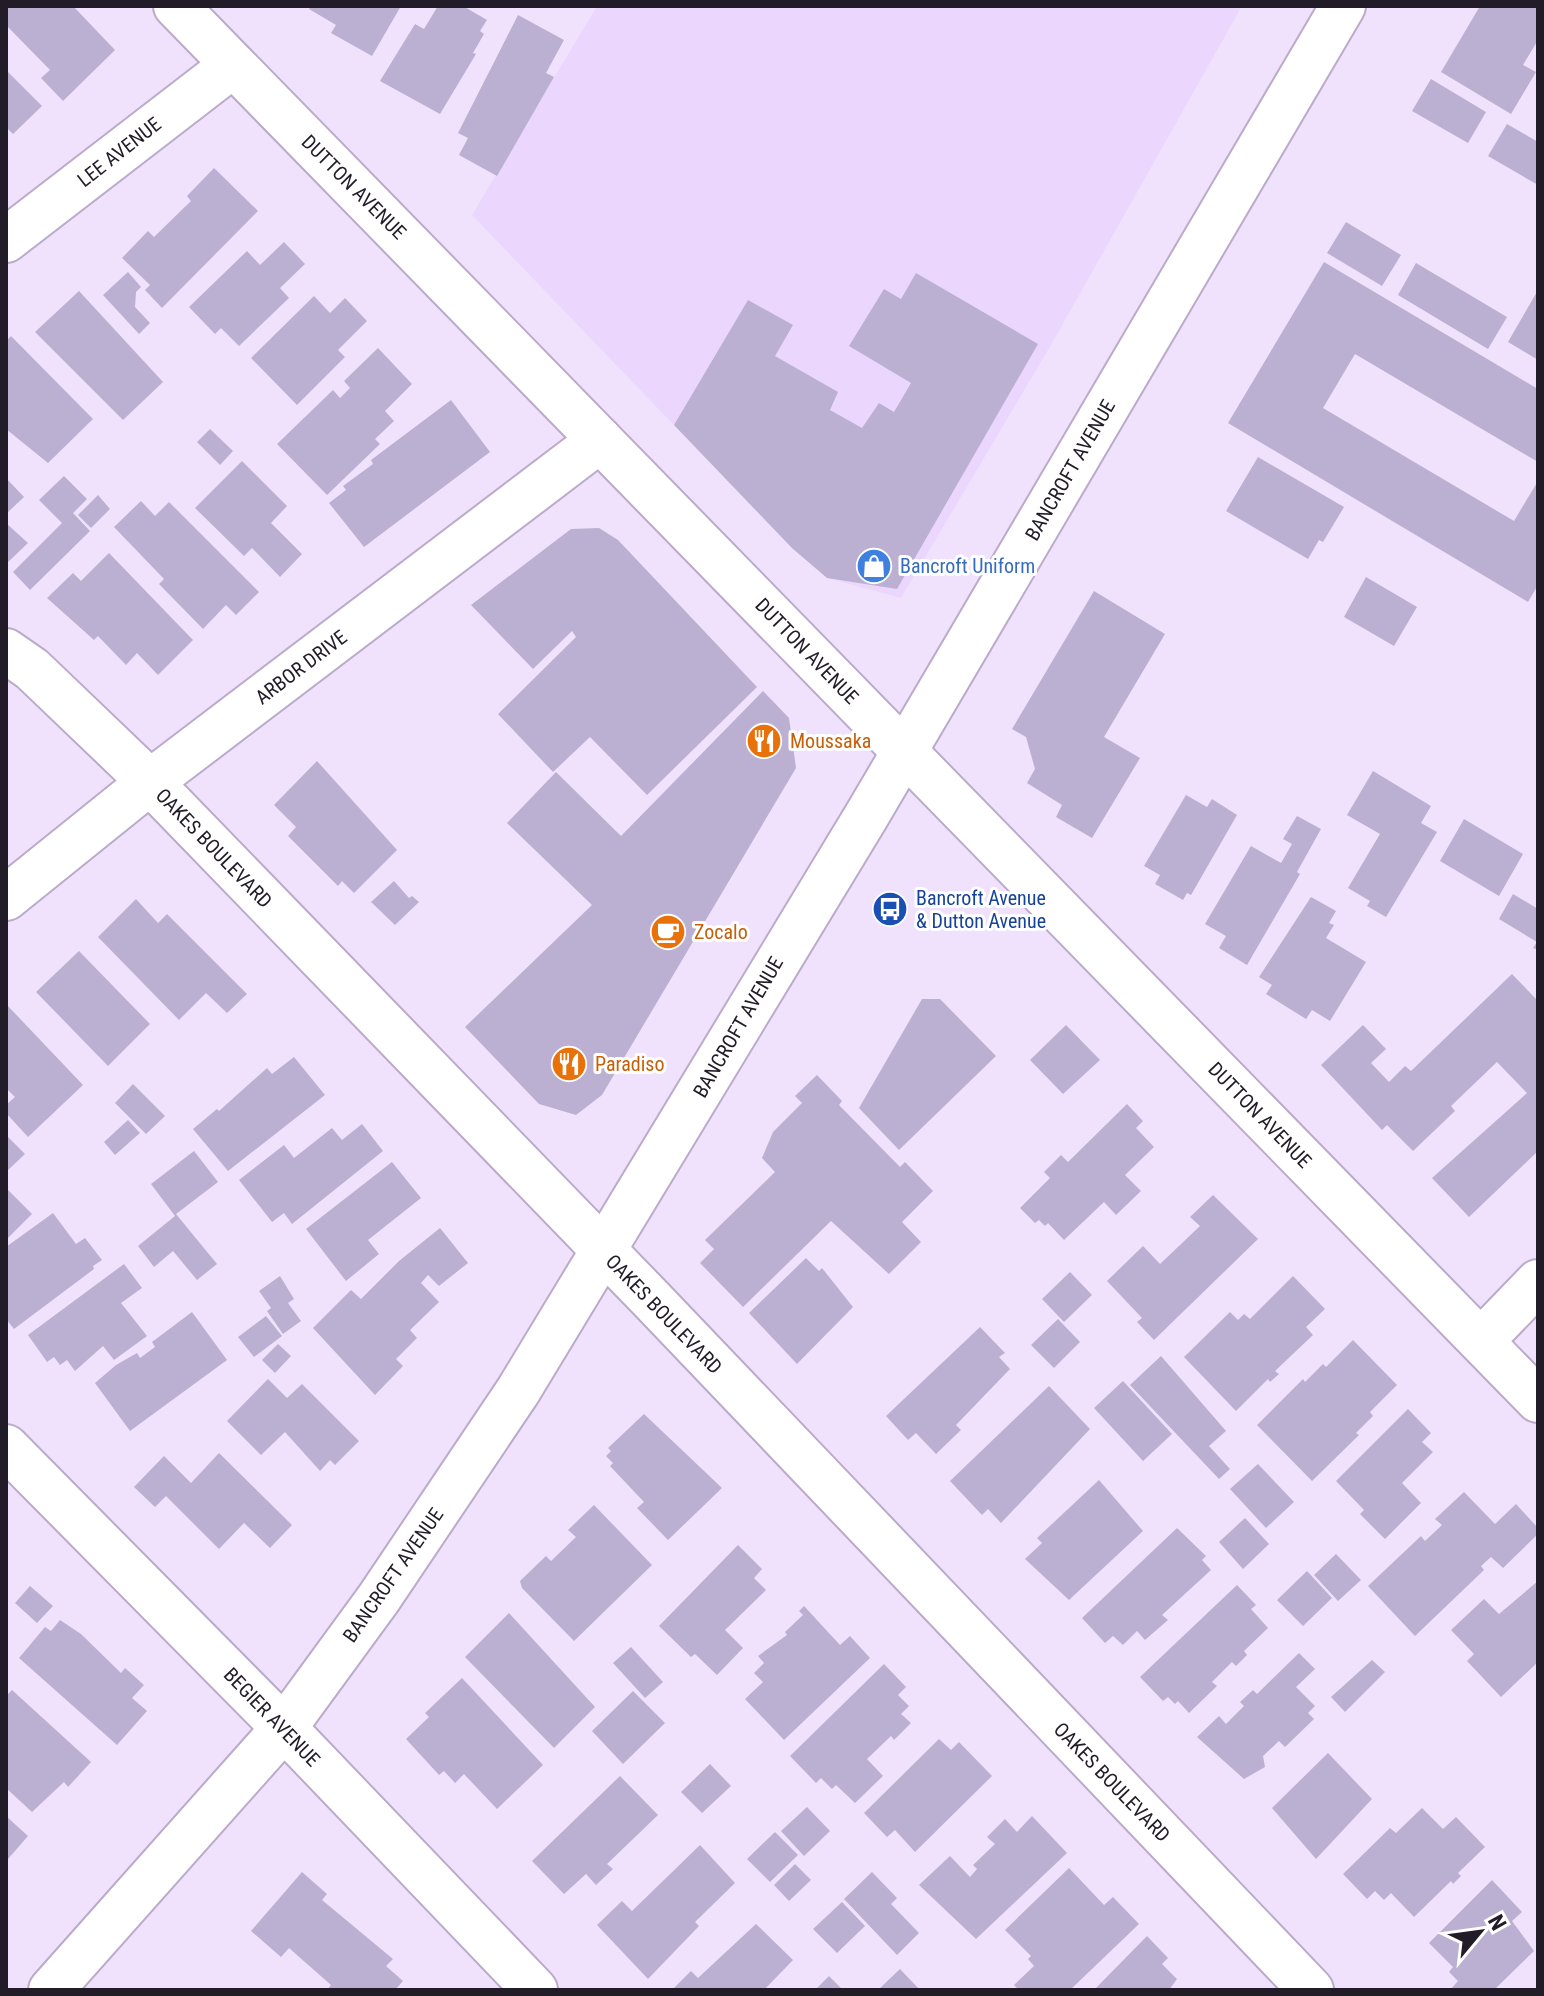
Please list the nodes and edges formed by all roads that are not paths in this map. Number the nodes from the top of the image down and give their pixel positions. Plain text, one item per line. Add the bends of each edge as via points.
1 (176, 6) edge
2 (1343, 6) edge
3 (233, 65) junction
4 (6, 240) edge
5 (600, 440) junction
6 (6, 651) edge
7 (905, 751) junction
8 (150, 782) junction
9 (6, 898) edge
10 (604, 1253) junction
11 (1538, 1282) edge
12 (1481, 1341) junction
13 (1538, 1400) edge
14 (6, 1447) edge
15 (284, 1728) junction
16 (51, 1990) edge
17 (535, 1990) edge
18 (1311, 1990) edge

1 - 3 street, DUTTON AVENUE
2 - 7 street, BANCROFT AVENUE
3 - 4 street, LEE AVENUE
3 - 5 street, DUTTON AVENUE
5 - 7 street, DUTTON AVENUE
5 - 8 street, ARBOR DRIVE
6 - 8 street, OAKES BOULEVARD via 32,669
7 - 10 street, BANCROFT AVENUE
7 - 12 street, DUTTON AVENUE
8 - 9 street, ARBOR DRIVE
8 - 10 street, OAKES BOULEVARD
10 - 15 street, BANCROFT AVENUE via 388,1585
10 - 18 street, OAKES BOULEVARD
11 - 12 street
12 - 13 street, DUTTON AVENUE
14 - 15 street, BEGIER AVENUE
15 - 16 street, BANCROFT AVENUE
15 - 17 street, BEGIER AVENUE

